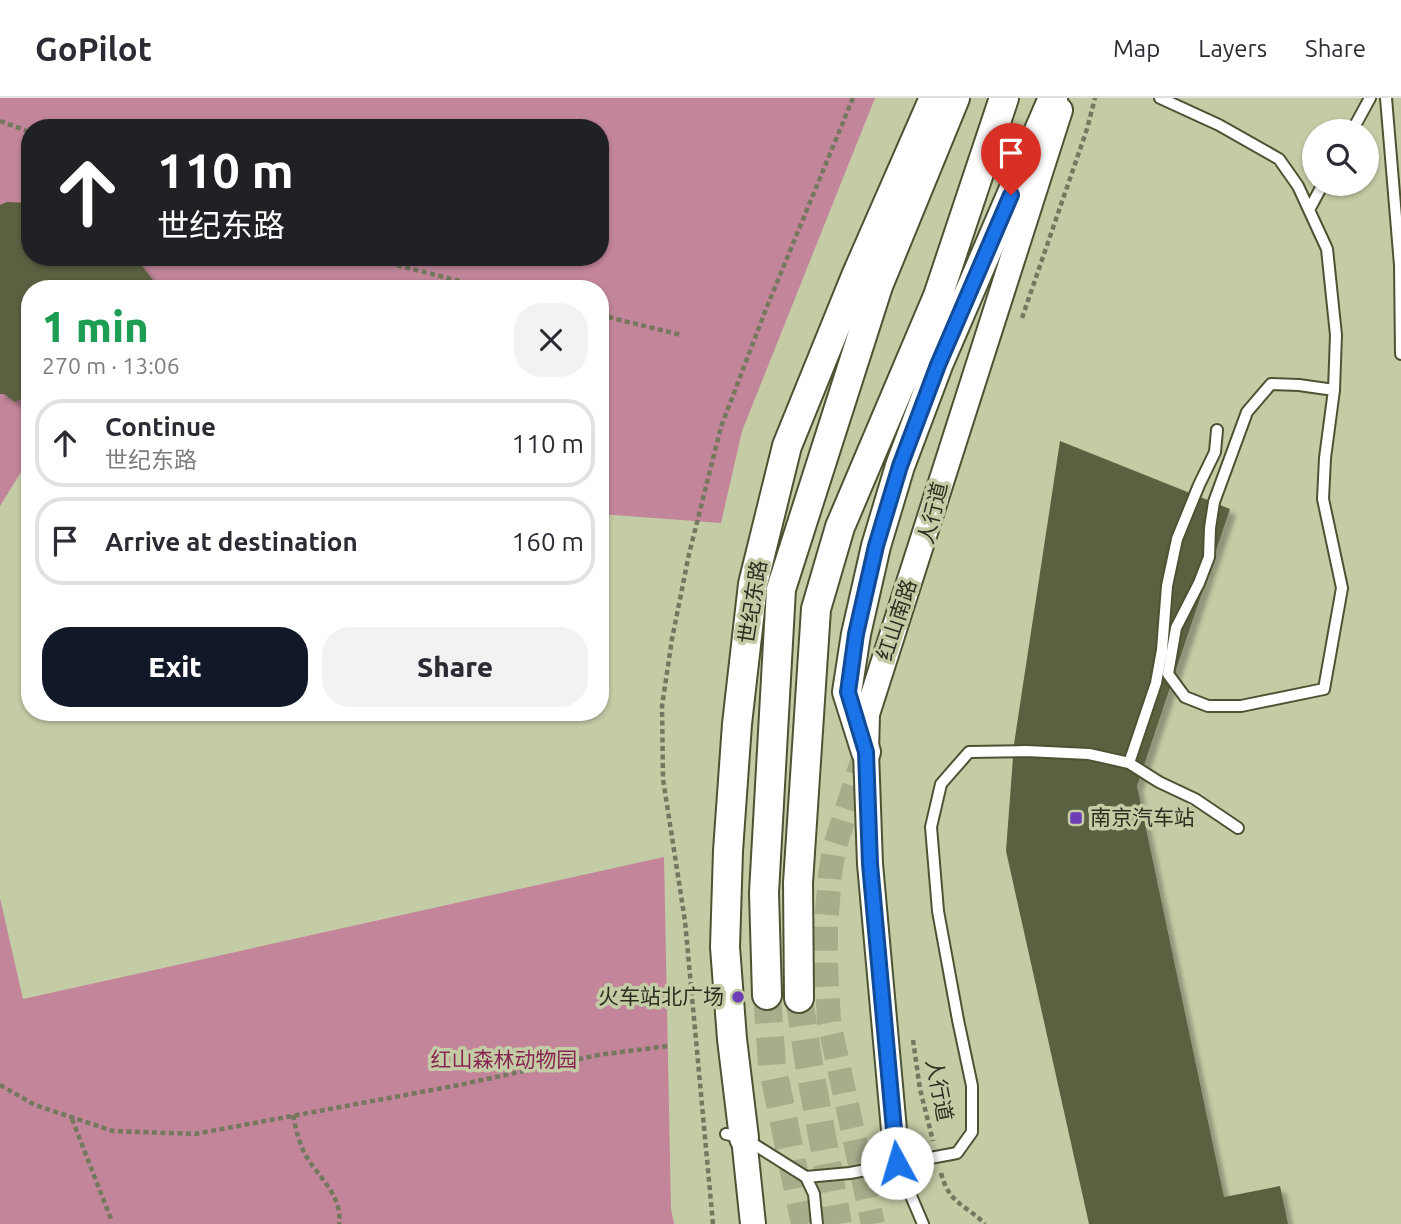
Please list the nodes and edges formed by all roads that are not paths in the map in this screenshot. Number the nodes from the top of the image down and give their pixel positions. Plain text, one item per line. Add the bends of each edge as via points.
1 (934, 98) edge
2 (955, 98) edge
3 (1004, 98) edge
4 (1053, 98) edge
5 (1065, 98) edge
6 (1160, 98) edge
7 (1370, 98) edge
8 (1386, 98) edge
9 (1359, 119) edge
10 (1317, 196) edge
11 (1309, 210) junction
12 (1401, 354) edge
13 (1334, 390) junction
14 (1217, 430) dead end
15 (866, 752) junction
16 (1129, 763) junction
17 (1238, 828) dead end
18 (767, 995) tunnel mouth
19 (799, 998) tunnel mouth
20 (735, 1136) junction
21 (897, 1163) junction
22 (806, 1177) junction
23 (753, 1224) edge
24 (817, 1224) edge
25 (923, 1224) edge

1 - 20 main road, 世纪东路 via 787,446 753,584 728,851 725,947
2 - 18 main road via 878,286 781,589 764,892
3 - 19 main road via 938,296 840,527 816,609 798,883
4 - 15 main road via 938,365 876,546 848,692
5 - 15 street, 红山南路 via 867,714
6 - 11 lane via 1279,159
7 - 9 lane
8 - 12 lane via 1400,265
10 - 11 lane
11 - 13 lane via 1327,249 1336,335
13 - 13 lane via 1322,499 1342,588 1324,690 1241,706 1208,706 1185,696 1168,674 1176,628 1209,557 1214,502 1247,412 1271,384
14 - 16 lane via 1215,452 1177,539 1156,682
15 - 21 street, 红山南路 via 870,864
16 - 17 lane
16 - 21 lane via 1077,753 969,752 942,784 931,827 938,911 972,1086 972,1132 957,1153
20 - 22 lane
20 - 23 street
21 - 22 lane
21 - 25 lane
22 - 24 lane via 814,1194

